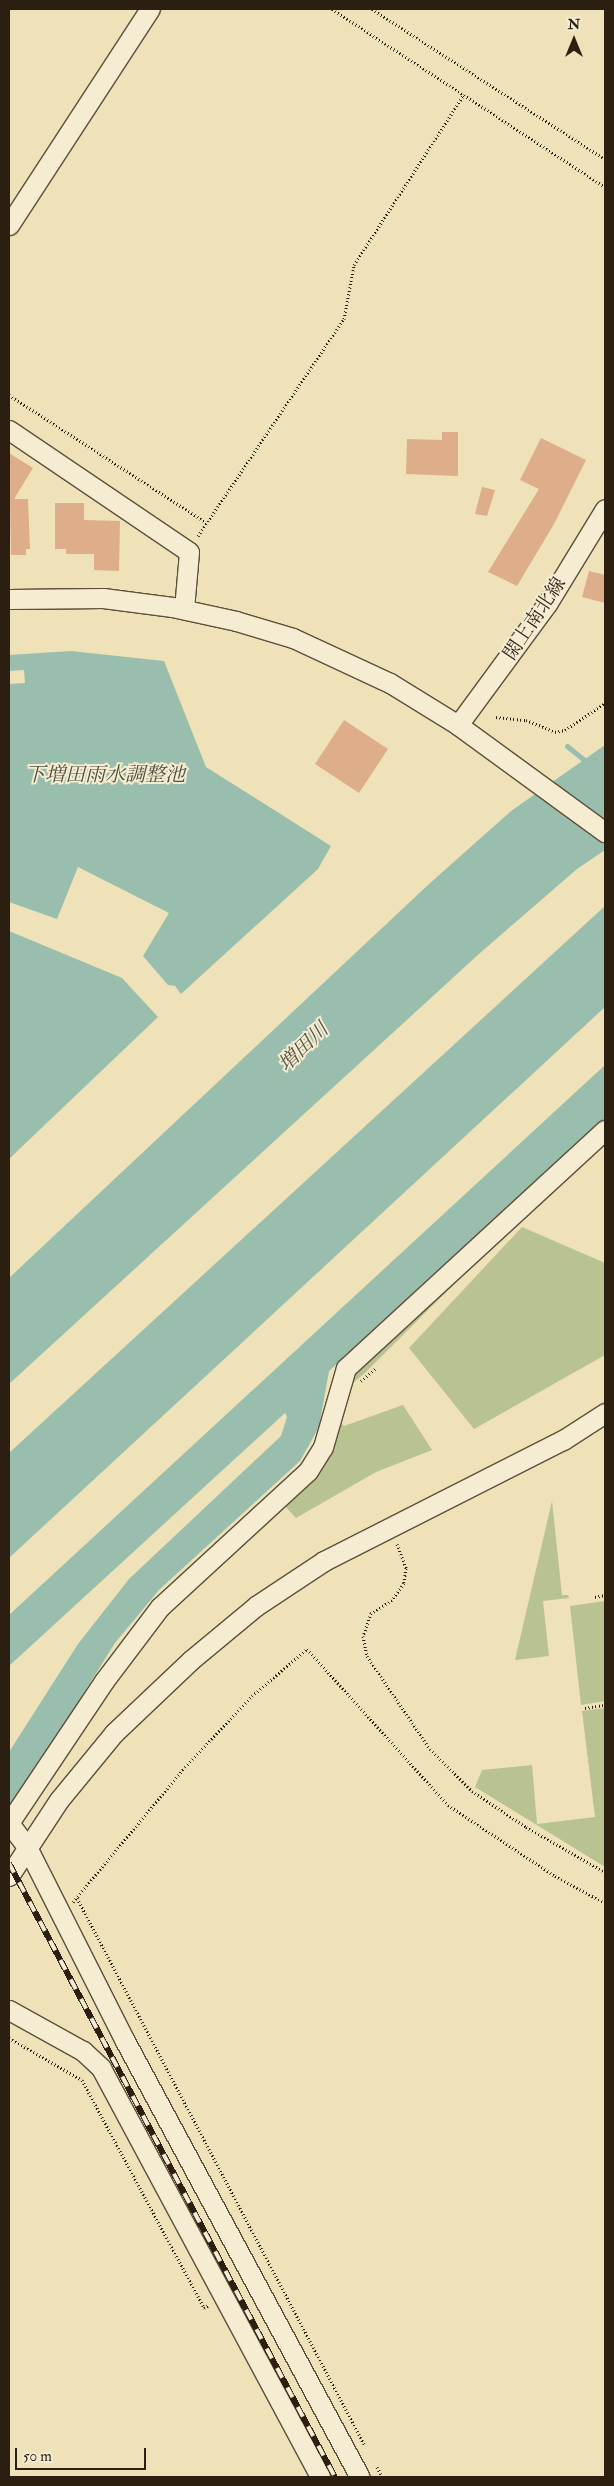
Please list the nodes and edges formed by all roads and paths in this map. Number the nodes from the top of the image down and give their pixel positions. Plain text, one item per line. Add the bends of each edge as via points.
1 (150, 9) edge
2 (332, 9) edge
3 (372, 9) edge
4 (464, 94) junction
5 (605, 159) edge
6 (605, 187) edge
7 (9, 225) edge
8 (9, 395) edge
9 (9, 430) edge
10 (605, 510) edge
11 (205, 522) junction
12 (189, 552) junction
13 (9, 599) edge
14 (184, 609) junction
15 (605, 703) edge
16 (496, 717) dead end
17 (458, 725) junction
18 (605, 832) edge
19 (605, 1130) edge
20 (605, 1413) edge
21 (388, 1528) junction
22 (605, 1595) edge
23 (596, 1597) dead end
24 (605, 1705) edge
25 (585, 1708) dead end
26 (9, 1823) edge
27 (27, 1848) junction
28 (605, 1872) edge
29 (9, 1876) edge
30 (77, 1898) junction
31 (605, 1903) edge
32 (62, 1916) junction
33 (9, 2010) edge
34 (9, 2038) edge
35 (225, 2297) junction
36 (368, 2451) dead end
37 (373, 2460) dead end
38 (320, 2477) edge
39 (360, 2477) edge
40 (382, 2477) edge

1 - 7 street
2 - 4 path
3 - 5 path
4 - 6 path
4 - 11 path via 354,265 344,319
8 - 11 path
9 - 12 street
10 - 17 street, 閖上南北線 via 547,604
11 - 12 path
12 - 14 street
13 - 14 street via 103,598
14 - 17 street via 293,638 390,683
15 - 16 path via 564,730 555,732 526,720
17 - 18 street
19 - 26 street via 346,1368 323,1447 308,1471 160,1607 104,1681
20 - 21 street via 563,1440
21 - 27 street via 324,1561 256,1606 191,1660 114,1733 59,1800
21 - 28 path via 403,1553 406,1568 400,1591 371,1613 365,1624 363,1636 367,1656 430,1749 472,1791 526,1827
22 - 23 path
24 - 25 path
26 - 27 street
27 - 29 street
27 - 32 street
30 - 31 path via 185,1767 252,1696 307,1648 448,1805 555,1876
30 - 32 path
30 - 36 path
32 - 39 street via 134,2057
33 - 35 street via 83,2051 101,2068
34 - 35 path via 82,2080 204,2308
35 - 38 street
37 - 40 path

